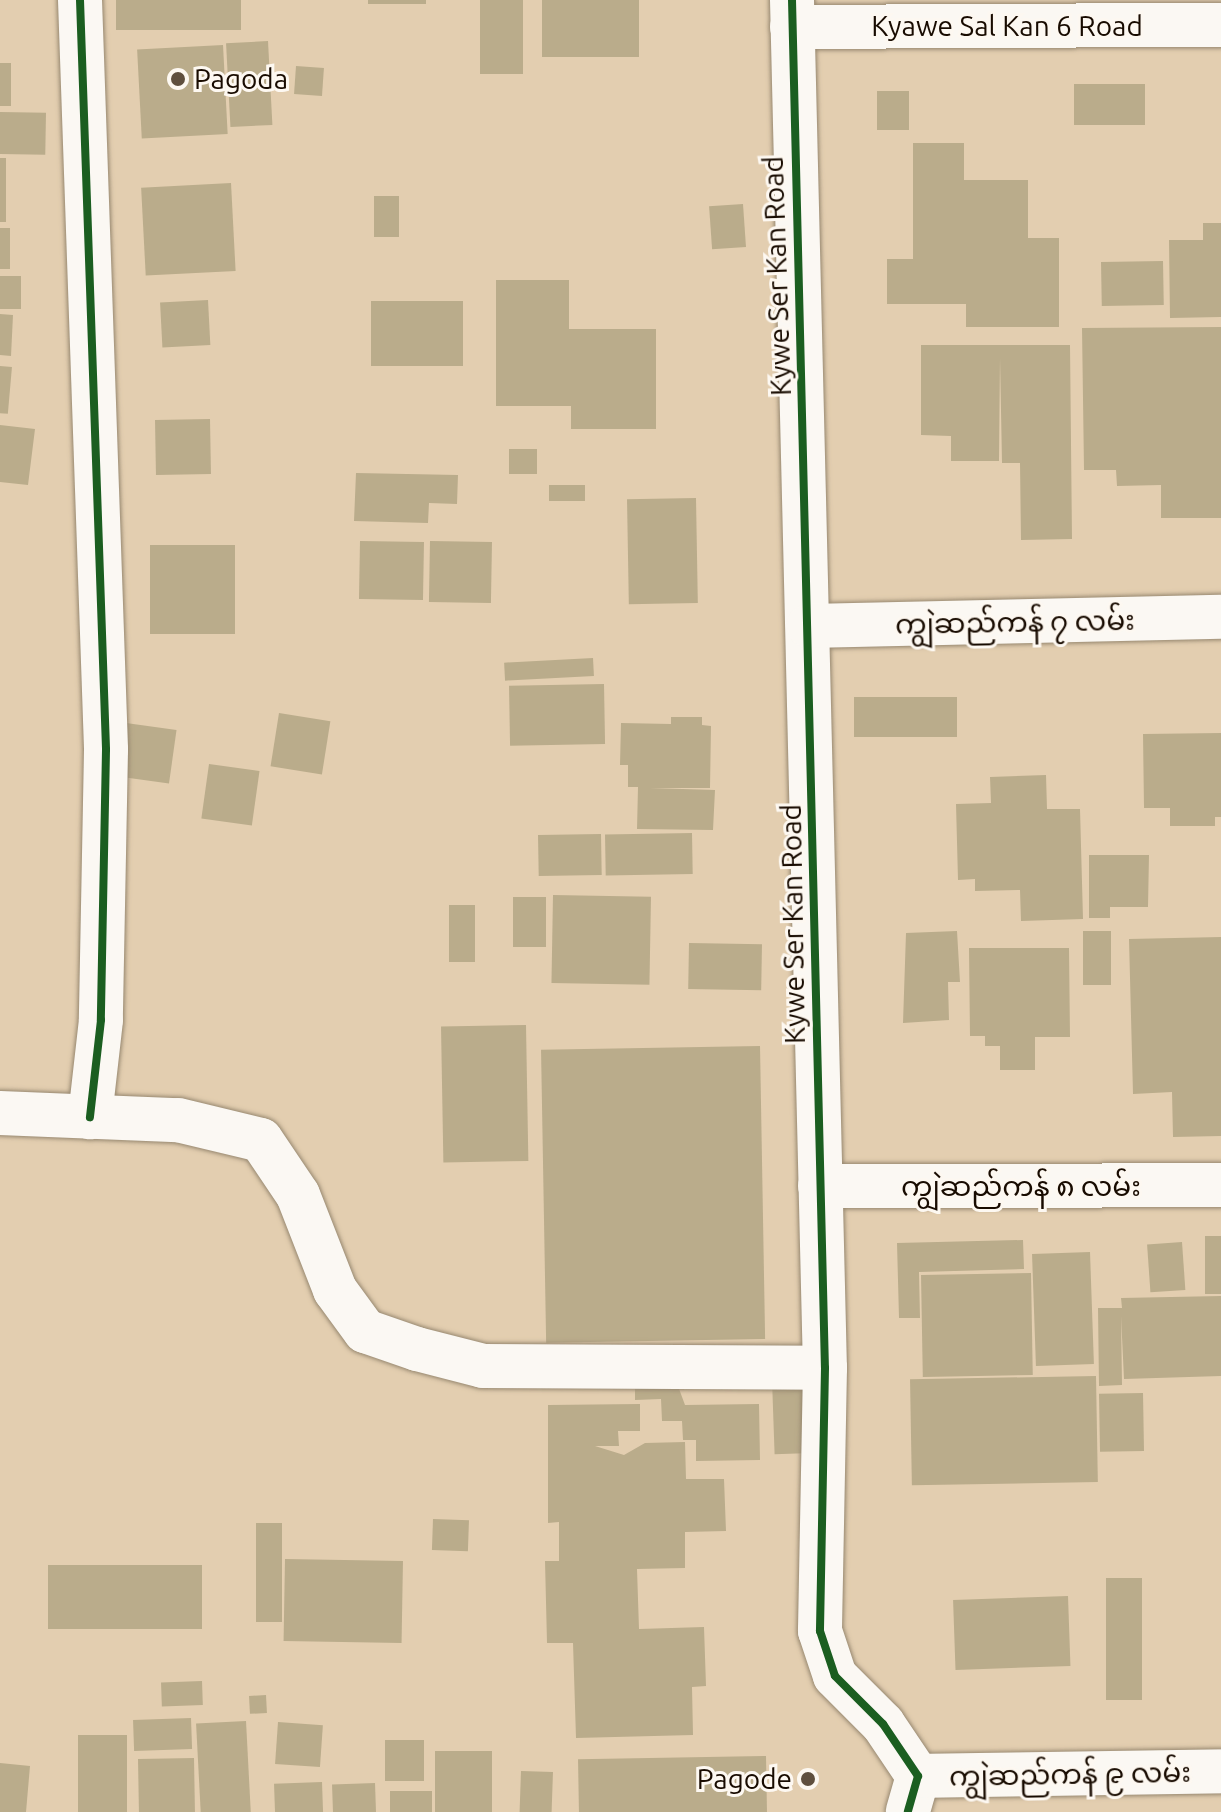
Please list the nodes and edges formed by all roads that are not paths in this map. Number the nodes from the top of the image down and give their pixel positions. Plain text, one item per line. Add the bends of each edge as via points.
1 (80, 0) edge
2 (792, 14) edge
3 (1221, 25) edge
4 (1221, 617) edge
5 (809, 626) junction
6 (0, 1113) edge
7 (90, 1117) junction
8 (1221, 1185) edge
9 (820, 1186) junction
10 (825, 1368) junction
11 (1221, 1771) edge
12 (913, 1794) edge

1 - 7 street via 106,750 101,1020
2 - 3 street, Kyawe Sal Kan 6 Road
2 - 5 street, Kywe Ser Kan Road
4 - 5 street, ကျွဲဆည်ကန် ၇ လမ်း
5 - 9 street, Kywe Ser Kan Road
6 - 7 street
7 - 10 street via 178,1120 261,1140 298,1195 335,1290 365,1331 417,1349 483,1366
8 - 9 street, ကျွဲဆည်ကန် ၈ လမ်း
9 - 10 street, Kywe Ser Kan Road
10 - 12 street, Kywe Ser Kan Road via 820,1631 835,1676 883,1724
11 - 12 street, ကျွဲဆည်ကန် ၉ လမ်း

